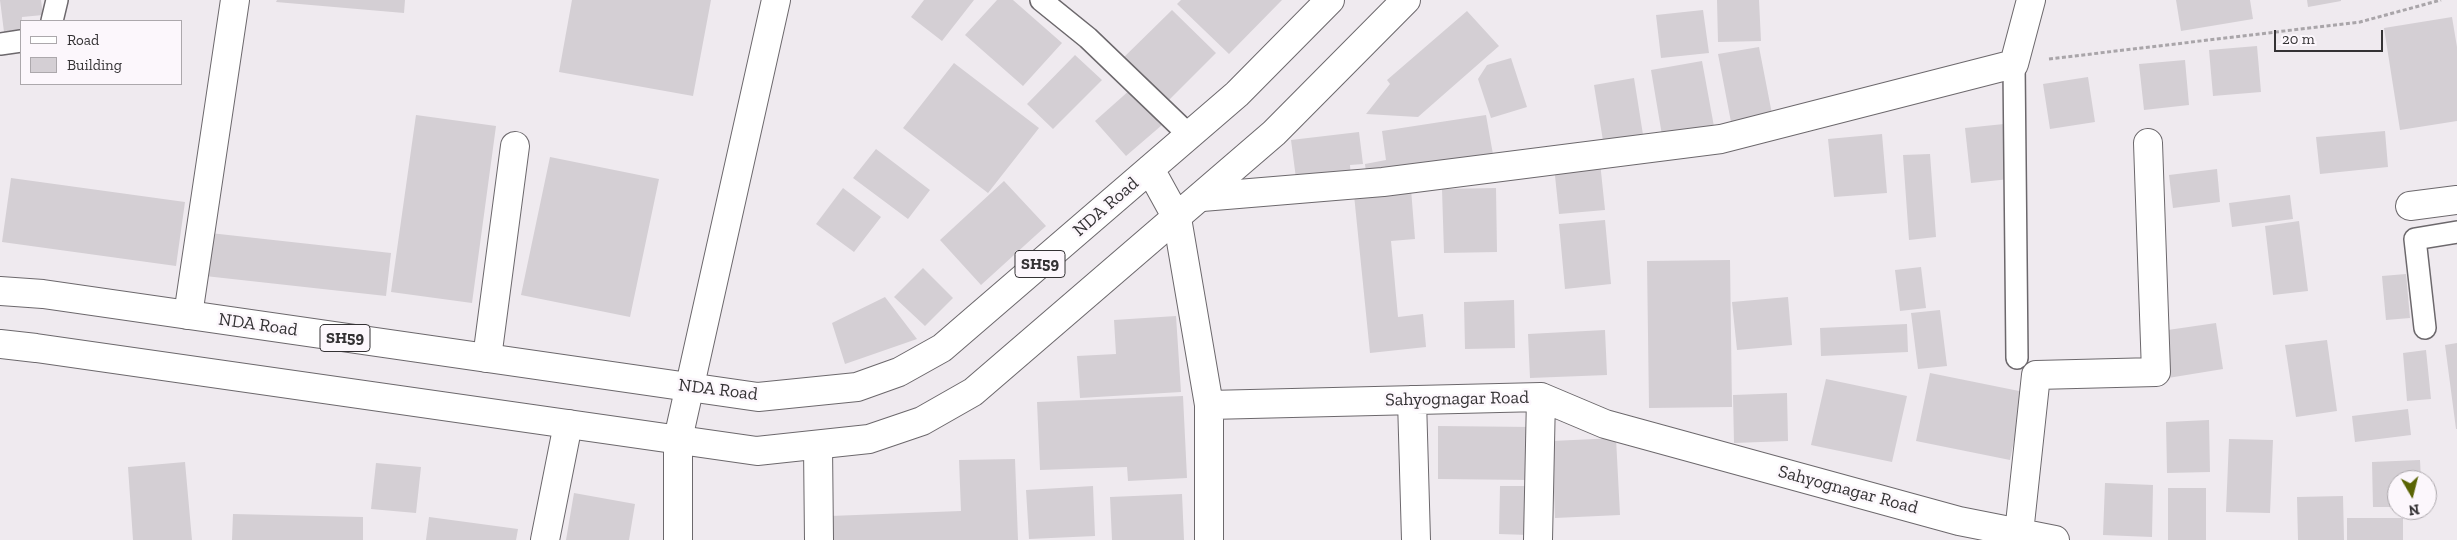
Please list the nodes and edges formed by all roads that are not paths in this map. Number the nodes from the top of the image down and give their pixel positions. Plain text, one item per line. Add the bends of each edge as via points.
1 (57, 0) edge
2 (235, 0) edge
3 (776, 0) edge
4 (1041, 0) edge
5 (1330, 0) edge
6 (1406, 0) edge
7 (2031, 0) edge
8 (52, 20) edge
9 (20, 41) edge
10 (0, 44) edge
11 (2014, 64) junction
12 (1189, 136) junction
13 (2148, 143) dead end
14 (515, 146) dead end
15 (1150, 169) junction
16 (1202, 197) junction
17 (2457, 200) edge
18 (2410, 206) dead end
19 (1177, 218) junction
20 (2457, 232) edge
21 (0, 291) edge
22 (188, 316) junction
23 (2426, 328) dead end
24 (0, 344) edge
25 (487, 358) junction
26 (2017, 358) dead end
27 (689, 387) junction
28 (1541, 397) junction
29 (1412, 400) junction
30 (1210, 405) junction
31 (568, 424) junction
32 (678, 440) junction
33 (818, 446) junction
34 (2019, 533) junction
35 (544, 540) edge
36 (678, 540) edge
37 (819, 540) edge
38 (1209, 540) edge
39 (1416, 540) edge
40 (1538, 540) edge
41 (2054, 540) edge

1 - 8 lane
2 - 22 street
3 - 27 street
4 - 12 lane via 1088,38
5 - 12 street, NDA Road / SH59 via 1237,94
6 - 16 street via 1274,133
7 - 11 street
9 - 10 lane
11 - 16 street via 1722,139 1383,182
11 - 26 lane
12 - 15 street, NDA Road / SH59
13 - 34 street via 2156,372 2036,374
14 - 25 street
15 - 19 street
15 - 27 street, NDA Road / SH59 via 942,348 899,372 857,387 758,397
16 - 19 street
17 - 18 street
19 - 30 street
19 - 33 street via 973,392 922,421 878,436
20 - 23 lane via 2415,239
21 - 22 street, NDA Road / SH59 via 43,294
22 - 25 street, NDA Road / SH59
24 - 31 street
25 - 27 street, NDA Road / SH59
27 - 32 street
28 - 29 street, Sahyognagar Road
28 - 34 street, Sahyognagar Road via 1604,424 1959,521
28 - 40 street
29 - 30 street, Sahyognagar Road
29 - 39 street
30 - 38 street
31 - 32 street
31 - 35 street
32 - 33 street via 757,452
32 - 36 street
33 - 37 street
34 - 41 street, Sahyognagar Road

